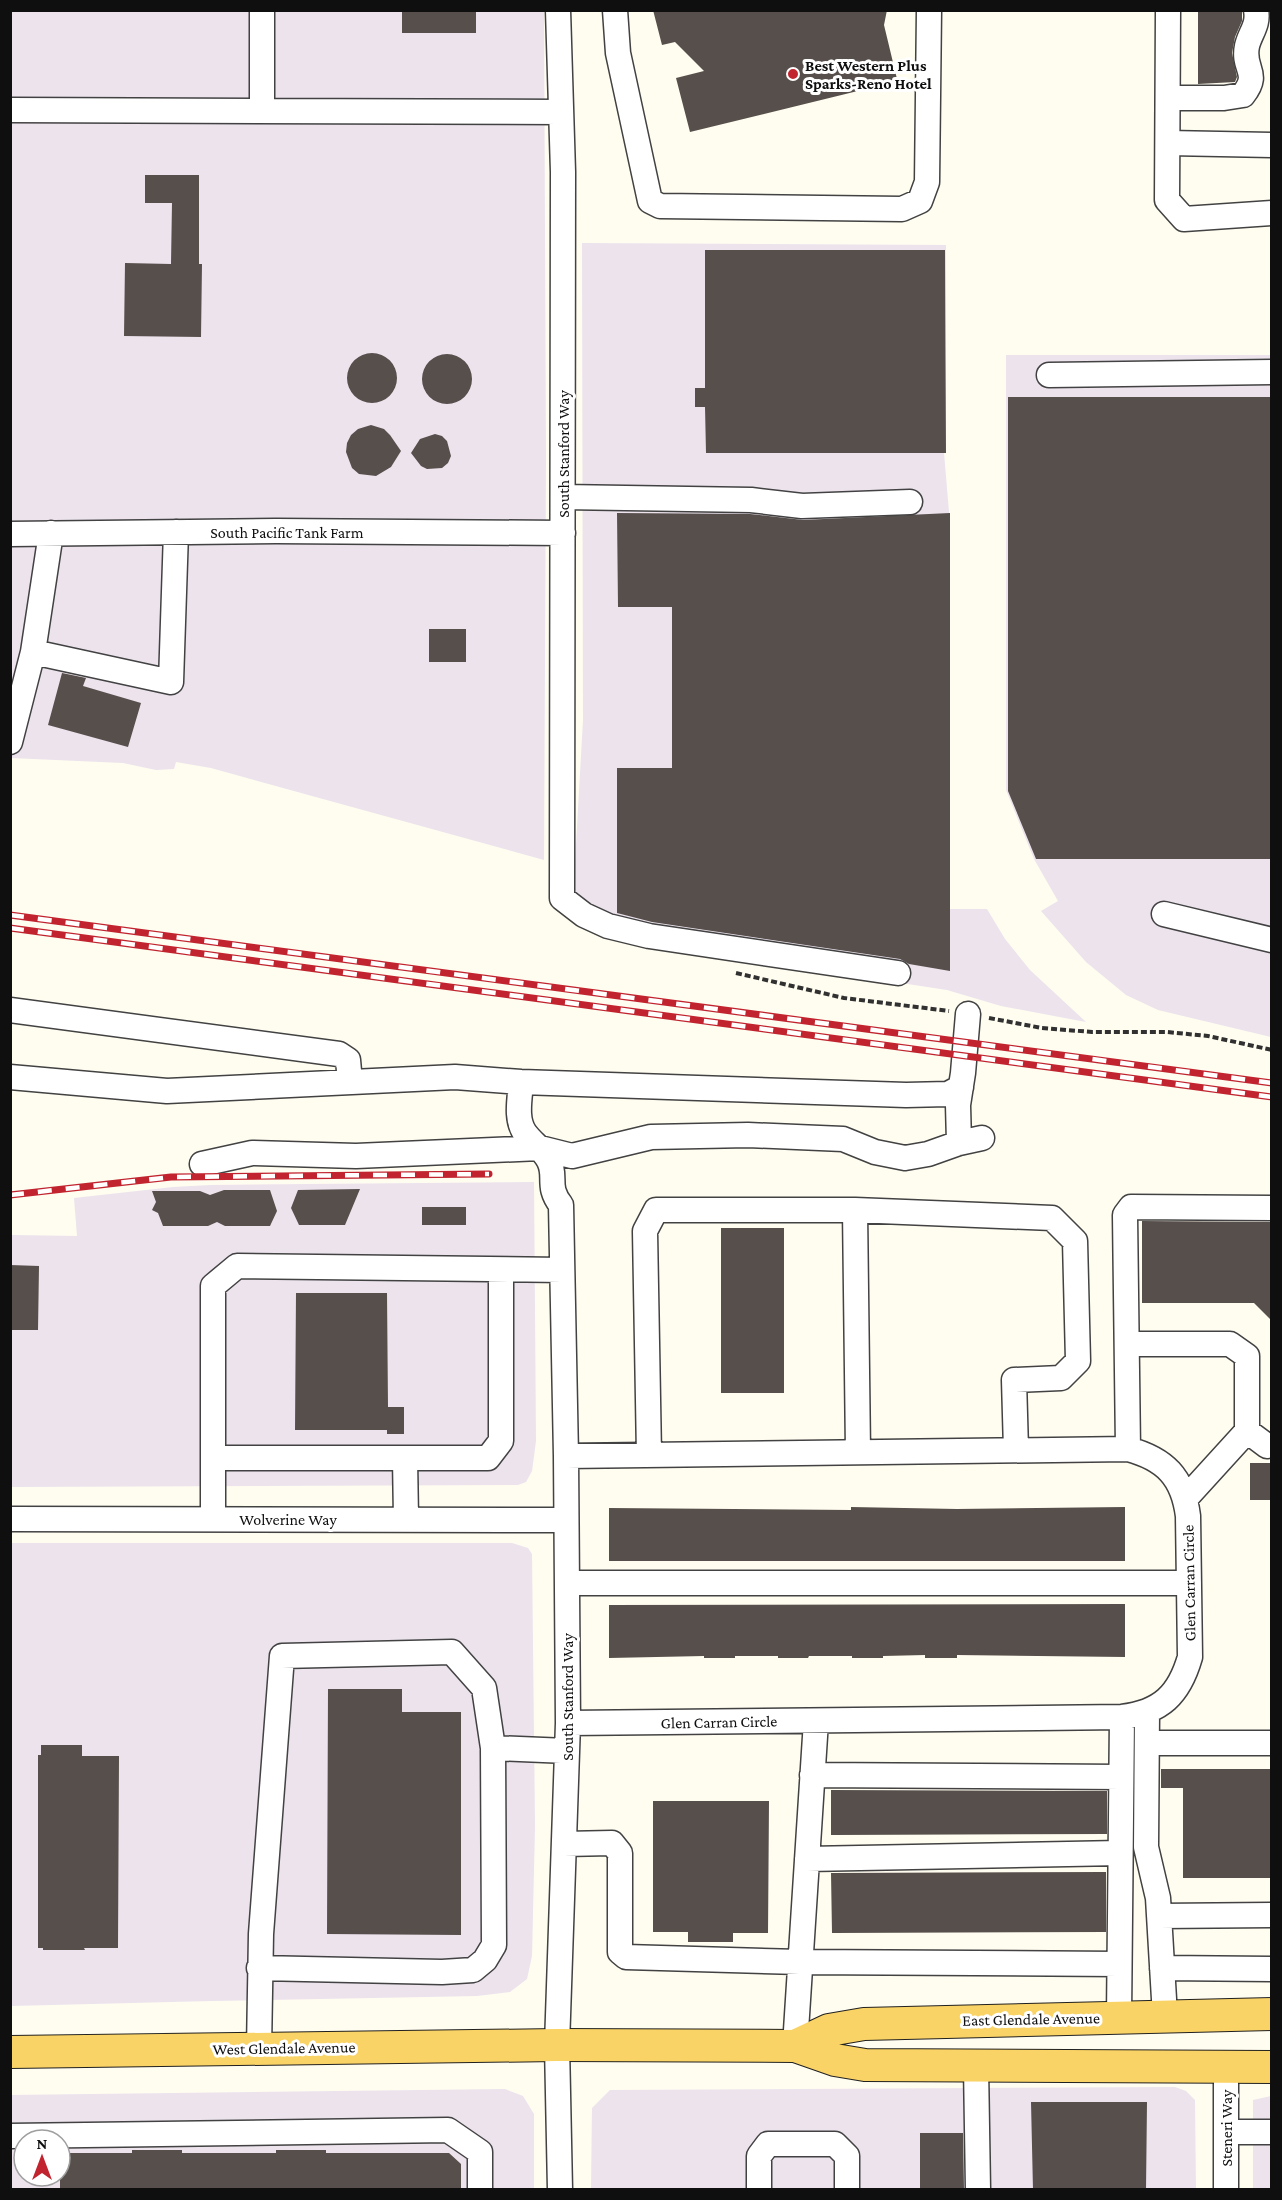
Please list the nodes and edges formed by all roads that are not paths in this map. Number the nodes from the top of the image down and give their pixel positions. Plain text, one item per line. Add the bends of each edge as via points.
1 (262, 10) edge
2 (558, 10) edge
3 (615, 10) edge
4 (929, 10) edge
5 (1168, 10) edge
6 (1256, 10) edge
7 (1168, 98) junction
8 (10, 110) edge
9 (262, 111) junction
10 (561, 112) junction
11 (1168, 143) junction
12 (1272, 145) edge
13 (1272, 213) edge
14 (1272, 372) edge
15 (1049, 375) dead end
16 (563, 497) junction
17 (910, 502) dead end
18 (176, 532) junction
19 (51, 533) junction
20 (563, 533) junction
21 (10, 534) edge
22 (33, 652) junction
23 (10, 742) edge
24 (1164, 914) dead end
25 (1272, 940) edge
26 (898, 973) dead end
27 (10, 1010) edge
28 (969, 1014) road end
29 (10, 1077) edge
30 (350, 1082) junction
31 (521, 1082) junction
32 (961, 1087) junction
33 (540, 1148) junction
34 (202, 1164) dead end
35 (1272, 1208) edge
36 (855, 1210) junction
37 (501, 1270) junction
38 (562, 1270) junction
39 (1127, 1344) junction
40 (1247, 1431) junction
41 (1272, 1445) edge
42 (1128, 1449) junction
43 (1016, 1450) junction
44 (858, 1452) junction
45 (649, 1455) junction
46 (566, 1456) junction
47 (213, 1458) junction
48 (405, 1458) junction
49 (1186, 1498) junction
50 (10, 1519) edge
51 (213, 1519) junction
52 (406, 1519) junction
53 (566, 1520) junction
54 (567, 1583) junction
55 (1189, 1583) junction
56 (1147, 1712) junction
57 (1122, 1717) junction
58 (816, 1721) junction
59 (568, 1723) junction
60 (1148, 1743) junction
61 (1272, 1743) edge
62 (493, 1748) junction
63 (567, 1751) junction
64 (812, 1775) junction
65 (1121, 1777) junction
66 (564, 1844) junction
67 (1120, 1853) junction
68 (807, 1858) junction
69 (1272, 1915) edge
70 (1159, 1916) junction
71 (801, 1962) junction
72 (1119, 1964) junction
73 (260, 1968) junction
74 (1162, 1968) junction
75 (1272, 1969) edge
76 (1272, 2014) edge
77 (1165, 2016) junction
78 (1119, 2017) junction
79 (557, 2045) junction
80 (795, 2046) junction
81 (259, 2049) junction
82 (10, 2052) edge
83 (976, 2066) junction
84 (1226, 2067) junction
85 (1272, 2067) edge
86 (1226, 2132) junction
87 (1272, 2132) edge
88 (10, 2136) edge
89 (480, 2190) edge
90 (560, 2190) edge
91 (759, 2190) edge
92 (847, 2190) edge
93 (978, 2190) edge
94 (1226, 2190) edge

1 - 9 street
2 - 10 street, South Stanford Way
3 - 4 street via 618,53 650,201 660,206 902,209 920,201 927,182
5 - 7 street
6 - 7 street via 1257,23 1247,46 1246,60 1251,85 1243,95
7 - 11 street
8 - 9 street
9 - 10 street
10 - 16 street, South Stanford Way
11 - 12 street
11 - 13 street via 1167,200 1184,219
14 - 15 street
16 - 17 street via 751,500 802,506
16 - 20 street, South Stanford Way
18 - 19 street, South Pacific Tank Farm
18 - 20 street, South Pacific Tank Farm
18 - 22 street via 171,682
19 - 21 street, South Pacific Tank Farm
19 - 22 street
20 - 26 street, South Stanford Way via 562,898 608,927
22 - 23 street
24 - 25 street
27 - 30 street via 339,1054 348,1060
28 - 32 street
29 - 30 street via 167,1091
30 - 31 street via 454,1077
31 - 32 street via 906,1095 948,1094
31 - 33 street, South Stanford Way via 519,1118 524,1132
32 - 33 street via 958,1105 971,1140 905,1158 875,1152 843,1139 748,1135 651,1137 572,1156
33 - 34 street via 356,1156 252,1153
33 - 38 street, South Stanford Way via 550,1163 553,1195 561,1205
35 - 39 street via 1131,1207 1125,1215
36 - 43 street via 1052,1218 1075,1241 1078,1361 1061,1378 1014,1380
36 - 44 street
36 - 45 street via 656,1210 645,1231
37 - 38 street
37 - 47 street via 237,1266 213,1286
37 - 48 street via 501,1441 488,1458
38 - 46 street, South Stanford Way
39 - 40 street via 1230,1344 1247,1356
39 - 42 street
40 - 41 street via 1267,1446
40 - 49 street
42 - 43 street, Glen Carran Circle
42 - 49 street, Glen Carran Circle via 1148,1454 1166,1466
43 - 44 street, Glen Carran Circle
44 - 45 street, Glen Carran Circle
45 - 46 street, Glen Carran Circle
46 - 53 street, South Stanford Way
47 - 48 street
47 - 51 street
48 - 52 street
49 - 55 street, Glen Carran Circle
50 - 51 street, Wolverine Way
51 - 52 street, Wolverine Way
52 - 53 street, Wolverine Way
53 - 54 street, South Stanford Way
54 - 55 street
54 - 59 street, South Stanford Way
55 - 56 street, Glen Carran Circle via 1190,1657 1185,1676 1173,1694
56 - 57 street, Glen Carran Circle
56 - 60 street
57 - 58 street, Glen Carran Circle
57 - 65 street
58 - 59 street, Glen Carran Circle
58 - 64 street
59 - 63 street, South Stanford Way
60 - 61 street
60 - 70 street via 1146,1847
62 - 63 street
62 - 73 street via 494,1945 485,1960 473,1970 442,1972
62 - 73 street via 484,1688 452,1652 282,1656
63 - 66 street, South Stanford Way
64 - 65 street
64 - 68 street
65 - 67 street
66 - 71 street via 612,1844 620,1852 621,1952 626,1958
66 - 79 street, South Stanford Way
67 - 68 street
67 - 72 street
68 - 71 street
69 - 70 street
70 - 74 street
71 - 72 street
71 - 80 street
72 - 78 street
73 - 81 street
74 - 75 street
74 - 77 street
76 - 77 main road, East Glendale Avenue
77 - 78 main road, East Glendale Avenue
78 - 80 main road, East Glendale Avenue via 864,2024 829,2030
79 - 80 main road, East Glendale Avenue
79 - 81 main road, West Glendale Avenue
79 - 90 street, South Stanford Way
80 - 83 main road, East Glendale Avenue via 835,2060 865,2065
81 - 82 main road, West Glendale Avenue
83 - 84 main road, East Glendale Avenue
83 - 93 street
84 - 85 main road, East Glendale Avenue
84 - 86 street, Steneri Way
86 - 87 street
86 - 94 street, Steneri Way
88 - 89 street via 448,2130 480,2152
91 - 92 street via 759,2156 768,2144 835,2144 847,2156

